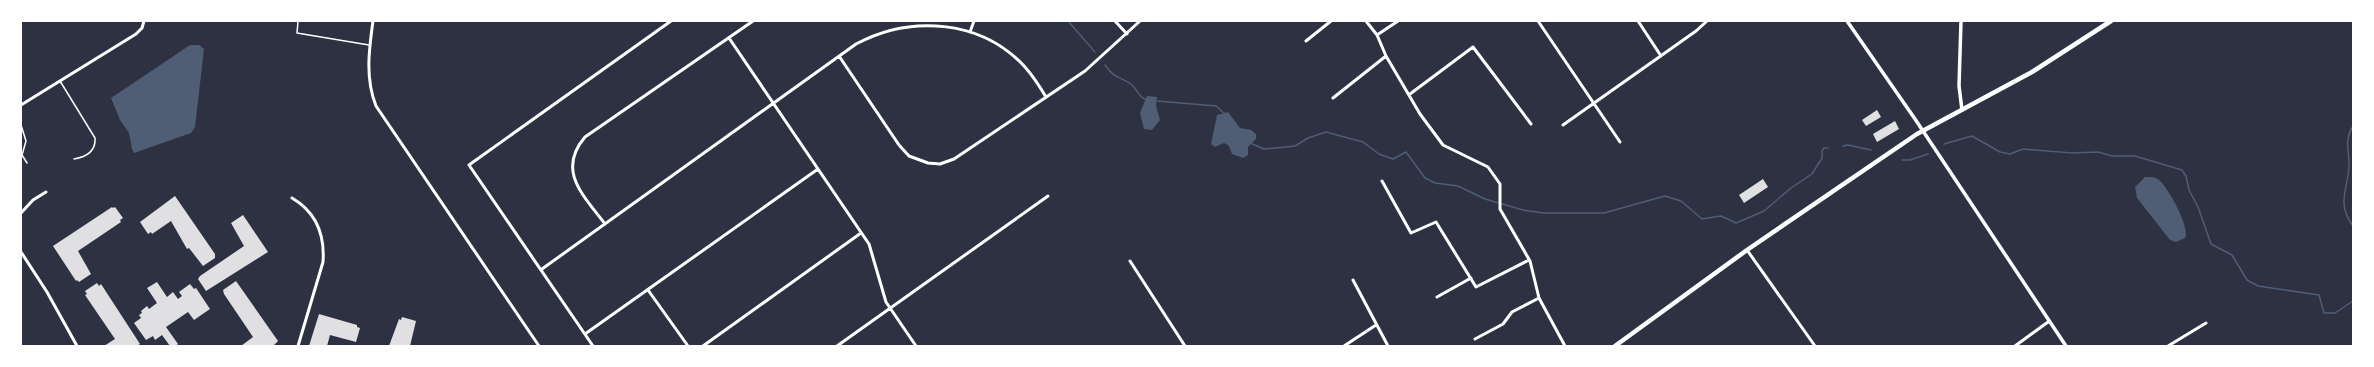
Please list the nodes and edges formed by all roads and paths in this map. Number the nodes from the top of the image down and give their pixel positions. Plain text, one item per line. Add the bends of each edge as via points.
1 (144, 21) edge
2 (298, 21) edge
3 (373, 21) edge
4 (671, 21) edge
5 (753, 21) edge
6 (974, 21) edge
7 (1115, 21) edge
8 (1140, 21) edge
9 (1331, 21) edge
10 (1366, 21) edge
11 (1398, 21) edge
12 (1538, 21) edge
13 (1638, 21) edge
14 (1707, 21) edge
15 (1847, 21) edge
16 (1961, 21) edge
17 (2111, 21) edge
18 (970, 32) junction
19 (1127, 34) junction
20 (1377, 35) junction
21 (729, 38) junction
22 (1306, 41) dead end
23 (369, 45) junction
24 (839, 56) junction
25 (1386, 56) junction
26 (1661, 56) junction
27 (60, 81) junction
28 (1410, 94) junction
29 (1046, 97) junction
30 (1334, 98) dead end
31 (774, 103) junction
32 (1594, 104) junction
33 (21, 105) edge
34 (1962, 110) junction
35 (1531, 124) dead end
36 (1562, 125) dead end
37 (21, 126) edge
38 (1923, 131) junction
39 (1620, 142) dead end
40 (74, 159) dead end
41 (28, 163) dead end
42 (818, 169) junction
43 (1382, 181) dead end
44 (46, 192) dead end
45 (1048, 196) dead end
46 (292, 198) dead end
47 (21, 213) edge
48 (605, 224) junction
49 (861, 233) junction
50 (1747, 250) junction
51 (21, 252) edge
52 (1529, 260) junction
53 (1130, 261) dead end
54 (542, 269) junction
55 (1471, 278) junction
56 (1353, 280) dead end
57 (648, 290) junction
58 (1436, 297) dead end
59 (1539, 298) junction
60 (890, 308) junction
61 (2048, 322) junction
62 (2206, 323) dead end
63 (1376, 325) junction
64 (585, 334) junction
65 (1475, 339) dead end
66 (77, 346) edge
67 (298, 346) edge
68 (539, 346) edge
69 (593, 346) edge
70 (688, 346) edge
71 (704, 346) edge
72 (837, 346) edge
73 (916, 346) edge
74 (1185, 346) edge
75 (1344, 346) edge
76 (1388, 346) edge
77 (1565, 346) edge
78 (1614, 346) edge
79 (1815, 346) edge
80 (2015, 346) edge
81 (2066, 346) edge
82 (2168, 346) edge

1 - 27 street via 136,34
2 - 23 lane via 297,33
3 - 23 street
4 - 54 street via 469,165
5 - 21 street
6 - 18 street
7 - 19 street
8 - 19 street
9 - 22 street
10 - 20 street
11 - 20 street
12 - 32 street
13 - 26 street
14 - 26 street
15 - 38 street
16 - 34 street via 1959,86
17 - 34 main road via 2037,69
18 - 24 street via 932,25 899,28 867,38
18 - 29 street via 1017,60 1035,79
19 - 29 street via 1086,71
20 - 25 street
21 - 31 street
21 - 48 street via 585,137 578,146 573,159 573,178
23 - 68 street via 369,82 376,106
24 - 29 street via 903,150 921,162 940,164 954,160
24 - 31 street
25 - 28 street
25 - 30 street
26 - 32 street
27 - 33 street
27 - 40 lane via 94,138 94,149
28 - 35 street via 1473,47
28 - 52 street via 1420,114 1443,145 1488,167 1500,184 1500,209
31 - 42 street
31 - 48 street
32 - 36 street
32 - 39 street
34 - 38 main road
37 - 41 lane via 26,142 22,155
38 - 50 main road
38 - 61 street
42 - 49 street
42 - 57 street
43 - 55 street via 1411,233 1436,222
44 - 47 street via 33,200
45 - 60 street
46 - 67 street via 314,217 320,228 324,248 323,262
48 - 54 street
49 - 60 street via 871,251 882,294
49 - 71 street
50 - 78 main road
50 - 79 street
51 - 66 street
52 - 55 street via 1476,287
52 - 59 street
53 - 74 street
54 - 64 street
55 - 58 street
56 - 63 street
57 - 64 street
57 - 70 street
59 - 65 street via 1512,312 1503,324
59 - 77 street
60 - 72 street
60 - 73 street
61 - 80 street
61 - 81 street
62 - 82 street
63 - 75 street
63 - 76 street
64 - 69 street

